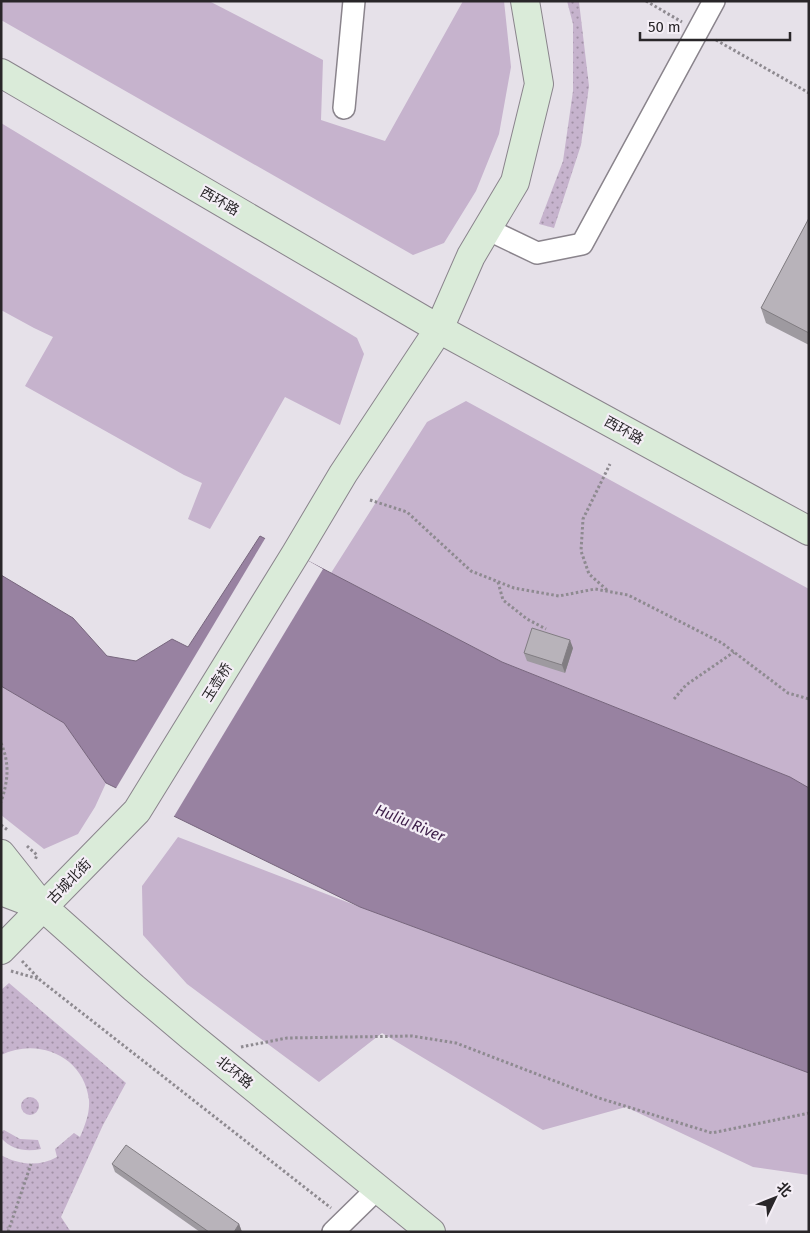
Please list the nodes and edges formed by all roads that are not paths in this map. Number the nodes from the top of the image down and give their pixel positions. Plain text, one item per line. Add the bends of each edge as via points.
1 (354, 1) edge
2 (524, 1) edge
3 (714, 1) edge
4 (1, 73) edge
5 (344, 108) dead end
6 (487, 229) junction
7 (439, 329) junction
8 (809, 531) edge
9 (137, 811) joint
10 (1, 854) edge
11 (1, 892) edge
12 (44, 907) junction
13 (6, 955) edge
14 (378, 1188) junction
15 (339, 1226) edge
16 (431, 1232) edge

1 - 5 street
2 - 6 main road via 539,84 516,182
3 - 6 street via 582,244 537,252
4 - 7 main road, 西环路
6 - 7 main road via 471,256
7 - 8 main road, 西环路
7 - 9 main road, 玉壶桥 via 343,474
9 - 12 main road, 古城北街
10 - 12 main road
11 - 12 main road
12 - 13 main road, 古城北街
12 - 14 main road, 北环路 via 211,1053
14 - 15 street
14 - 16 main road, 北环路

